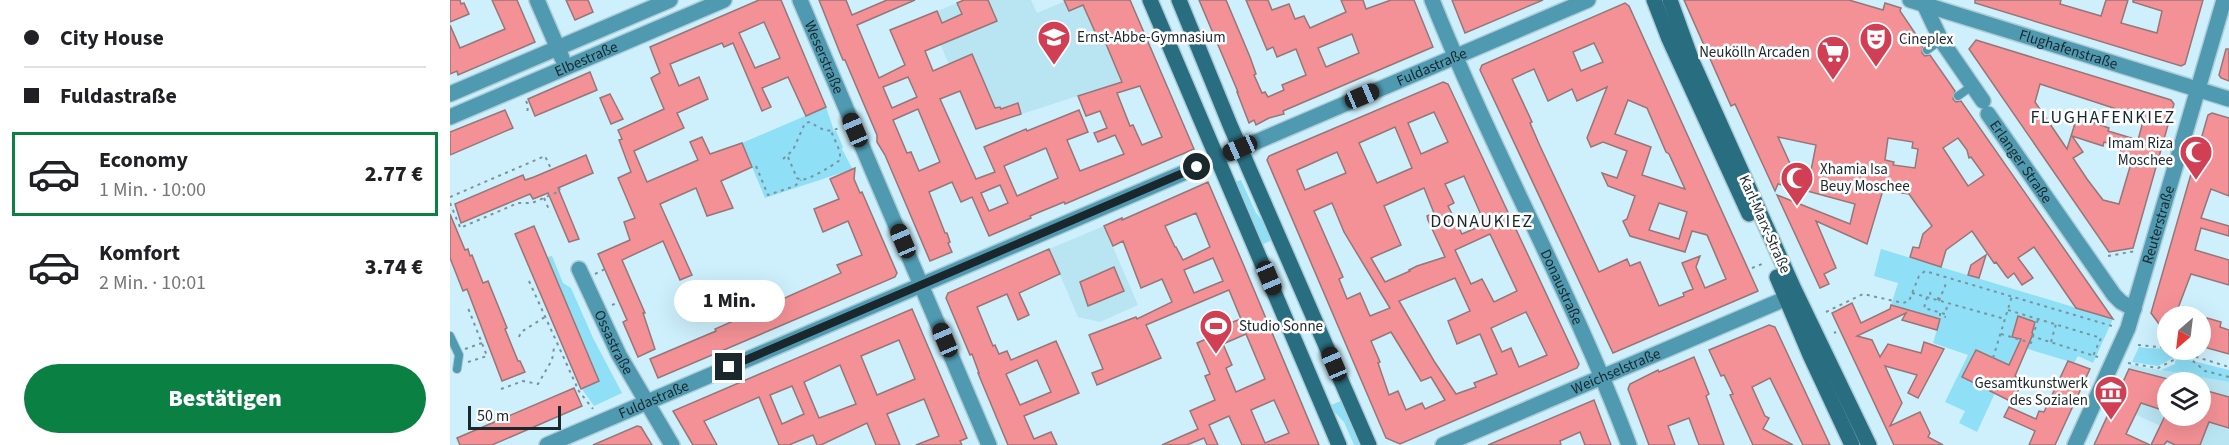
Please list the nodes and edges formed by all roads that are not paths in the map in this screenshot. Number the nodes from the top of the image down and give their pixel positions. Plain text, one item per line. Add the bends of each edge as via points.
1 (537, 0) edge
2 (724, 0) edge
3 (800, 0) edge
4 (1150, 0) edge
5 (1179, 0) edge
6 (1432, 0) edge
7 (1588, 0) edge
8 (1654, 0) edge
9 (1670, 0) edge
10 (2224, 0) edge
11 (661, 2) edge
12 (1918, 2) edge
13 (1941, 40) junction
14 (558, 48) junction
15 (1927, 50) dead end
16 (1455, 57) junction
17 (566, 68) junction
18 (1972, 86) junction
19 (2197, 90) junction
20 (450, 94) edge
21 (1958, 96) dead end
22 (2229, 99) edge
23 (450, 117) edge
24 (1240, 148) junction
25 (1218, 158) junction
26 (579, 269) dead end
27 (921, 285) junction
28 (1792, 295) junction
29 (2134, 309) junction
30 (450, 336) edge
31 (457, 367) road end
32 (1602, 376) junction
33 (647, 403) junction
34 (547, 445) edge
35 (672, 445) edge
36 (989, 445) edge
37 (1339, 445) edge
38 (1369, 445) edge
39 (1443, 445) edge
40 (1629, 445) edge
41 (1852, 445) edge
42 (1869, 445) edge
43 (2075, 445) edge

1 - 14 street
2 - 17 street, Elbestraße
3 - 27 street, Weserstraße
4 - 25 main road
5 - 24 main road
6 - 16 street, Donaustraße
7 - 16 street, Fuldastraße
8 - 28 main road, Karl-Marx-Straße
9 - 28 main road, Karl-Marx-Straße via 1684,43
10 - 19 street, Reuterstraße
11 - 14 street, Elbestraße
12 - 13 street, Erlanger Straße
12 - 19 street, Flughafenstraße
13 - 15 lane
13 - 18 street, Erlanger Straße
14 - 17 street
14 - 20 street, Elbestraße
16 - 24 street, Fuldastraße
16 - 32 street, Donaustraße
17 - 23 street, Elbestraße
18 - 21 lane
18 - 29 street, Erlanger Straße via 2114,295
19 - 22 street, Flughafenstraße
19 - 29 street, Reuterstraße
24 - 25 street, Fuldastraße
24 - 38 main road
25 - 27 street, Fuldastraße
25 - 37 main road
26 - 33 street, Ossastraße
27 - 33 street, Fuldastraße
27 - 36 street, Weserstraße
28 - 32 street, Weichselstraße
28 - 41 main road, Karl-Marx-Straße via 1810,356
28 - 42 main road, Karl-Marx-Straße
29 - 43 street, Reuterstraße
30 - 31 lane via 459,355
32 - 39 street, Weichselstraße
32 - 40 street, Donaustraße
33 - 34 street, Fuldastraße
33 - 35 street, Ossastraße

